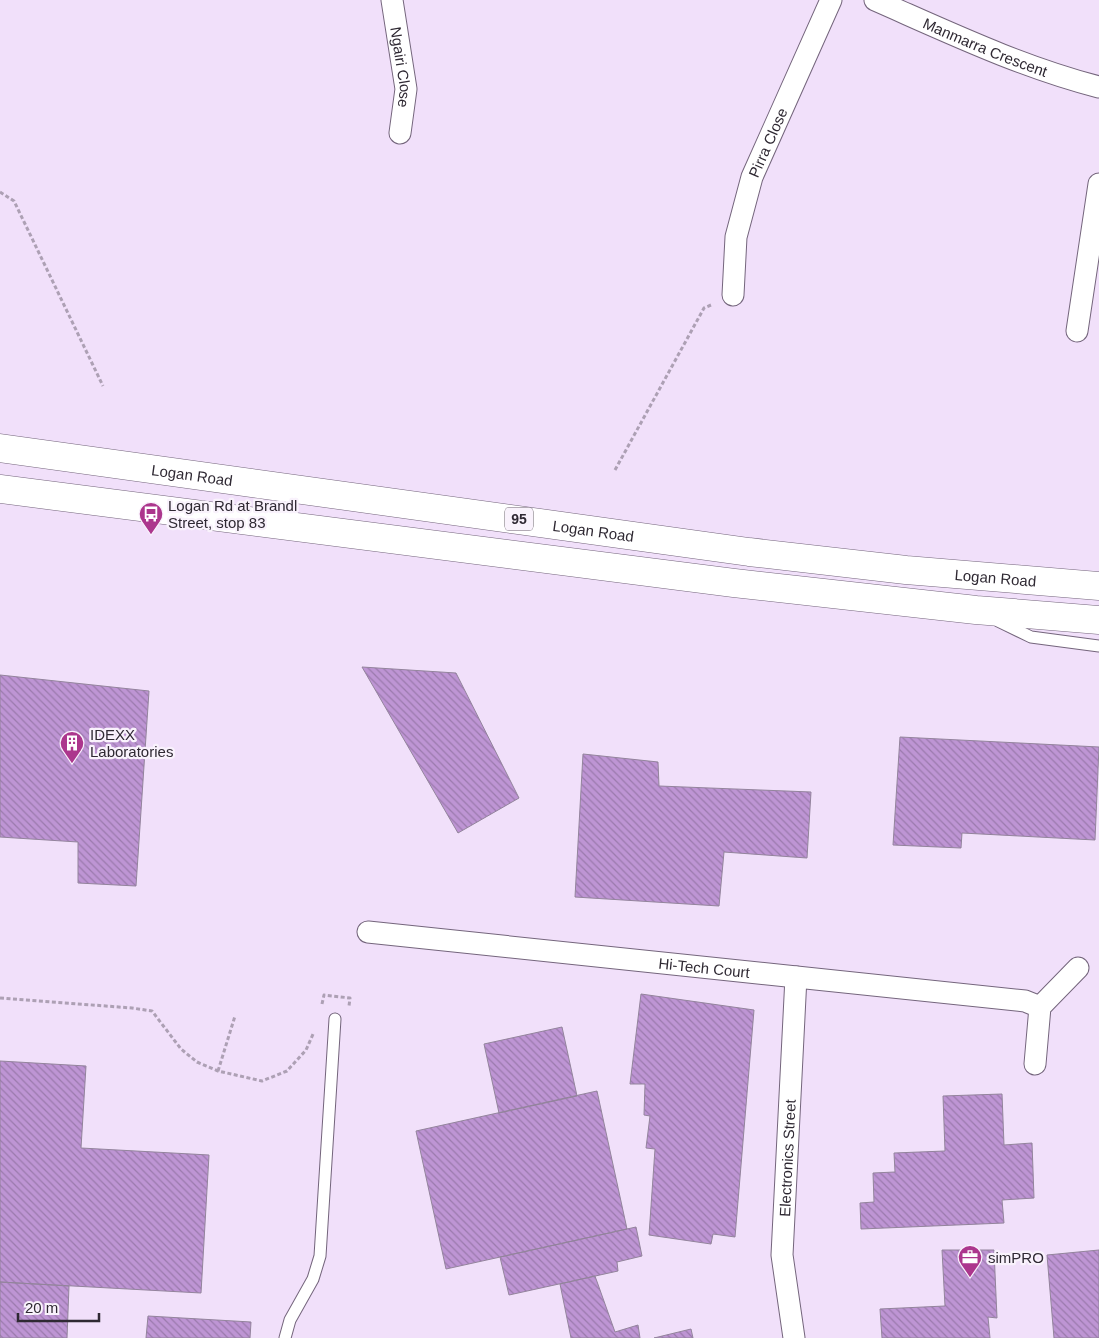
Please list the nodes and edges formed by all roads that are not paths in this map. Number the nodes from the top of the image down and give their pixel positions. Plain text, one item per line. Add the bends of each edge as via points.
1 (392, 0) edge
2 (831, 0) edge
3 (875, 0) edge
4 (1099, 87) edge
5 (400, 132) dead end
6 (1099, 184) edge
7 (733, 295) road end
8 (1077, 331) dead end
9 (0, 448) edge
10 (0, 489) edge
11 (1099, 586) edge
12 (976, 610) junction
13 (1099, 620) edge
14 (1099, 646) edge
15 (368, 932) dead end
16 (1078, 968) dead end
17 (796, 977) junction
18 (1040, 1007) junction
19 (335, 1019) dead end
20 (1035, 1064) dead end
21 (285, 1338) edge
22 (794, 1338) edge

1 - 5 street, Ngairi Close via 406,89
2 - 7 street, Pirra Close via 752,177 736,237
3 - 4 street, Manmarra Crescent via 1012,60
6 - 8 street
9 - 11 main road, Logan Road / 95 via 749,552 906,570
10 - 12 main road via 152,506 714,581
12 - 13 main road
12 - 14 lane via 1032,637
15 - 17 street, Hi-Tech Court
16 - 18 street
17 - 18 street, Hi-Tech Court via 1026,1001
17 - 22 street, Electronics Street via 782,1255
18 - 20 street
19 - 21 lane via 320,1256 313,1279 290,1320

